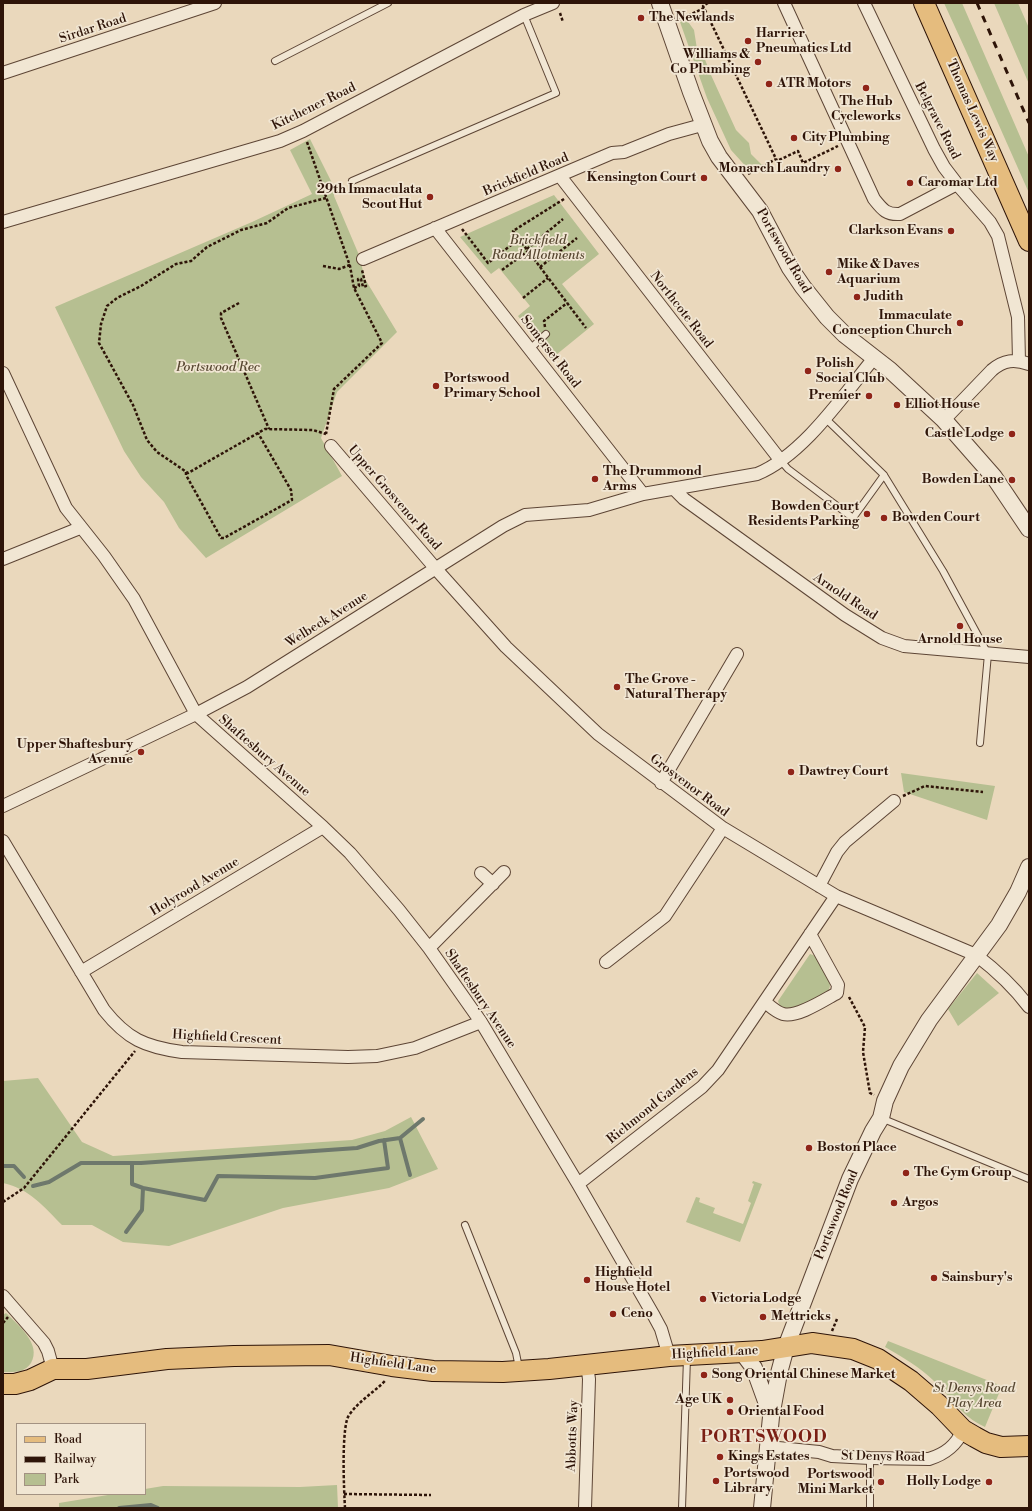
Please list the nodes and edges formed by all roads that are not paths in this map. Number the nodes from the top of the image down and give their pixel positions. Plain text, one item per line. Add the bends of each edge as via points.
1 (215, 3) edge
2 (388, 3) edge
3 (554, 3) edge
4 (660, 3) edge
5 (784, 3) edge
6 (864, 3) edge
7 (924, 3) edge
8 (524, 15) junction
9 (275, 61) dead end
10 (3, 73) edge
11 (702, 124) junction
12 (560, 176) junction
13 (352, 181) dead end
14 (957, 184) junction
15 (3, 222) edge
16 (435, 228) junction
17 (1029, 241) edge
18 (363, 259) road end
19 (546, 334) road end
20 (530, 349) junction
21 (874, 358) junction
22 (1024, 362) edge
23 (3, 373) edge
24 (825, 418) junction
25 (944, 420) junction
26 (331, 446) road end
27 (781, 461) junction
28 (884, 475) junction
29 (674, 489) junction
30 (643, 494) junction
31 (80, 528) junction
32 (1029, 529) edge
33 (3, 560) edge
34 (436, 569) junction
35 (737, 654) dead end
36 (988, 654) junction
37 (1029, 658) edge
38 (196, 714) junction
39 (980, 743) dead end
40 (661, 783) junction
41 (894, 801) road end
42 (3, 806) edge
43 (323, 827) junction
44 (723, 828) junction
45 (3, 841) edge
46 (1029, 867) edge
47 (504, 872) dead end
48 (481, 873) dead end
49 (493, 884) junction
50 (819, 886) junction
51 (836, 896) junction
52 (810, 934) junction
53 (430, 948) junction
54 (976, 955) junction
55 (606, 962) dead end
56 (81, 972) junction
57 (764, 1002) junction
58 (1029, 1007) edge
59 (481, 1022) junction
60 (880, 1118) junction
61 (1029, 1178) edge
62 (578, 1184) junction
63 (465, 1225) dead end
64 (3, 1296) edge
65 (786, 1347) junction
66 (742, 1352) junction
67 (679, 1355) junction
68 (587, 1365) junction
69 (53, 1368) junction
70 (519, 1371) junction
71 (3, 1384) edge
72 (771, 1417) junction
73 (963, 1430) junction
74 (1029, 1446) edge
75 (768, 1447) junction
76 (870, 1458) junction
77 (584, 1508) edge
78 (682, 1508) edge
79 (762, 1508) edge
80 (870, 1508) edge

1 - 10 street, Sirdar Road
2 - 9 lane
3 - 8 street, Kitchener Road
4 - 11 street, Portswood Road
5 - 14 street via 874,199 883,211 900,214
6 - 14 street, Belgrave Road via 934,149
7 - 17 main road, Thomas Lewis Way
8 - 13 lane via 556,94
8 - 15 street, Kitchener Road via 280,141
11 - 12 street, Brickfield Road via 624,152 612,153
11 - 21 street, Portswood Road via 719,157 760,211 790,268 806,292 845,335
12 - 16 street, Brickfield Road
12 - 27 street, Northcote Road
14 - 22 street, Belgrave Road via 990,222 998,236 1018,317
16 - 18 street, Brickfield Road
16 - 20 street, Somerset Road
19 - 20 lane
20 - 30 street, Somerset Road
21 - 24 street
21 - 25 street, Portswood Road
22 - 25 street via 1008,361 999,364
23 - 31 street via 66,508
24 - 27 street
24 - 28 lane
25 - 32 street, Portswood Road via 994,477
26 - 34 street, Upper Grosvenor Road
27 - 28 lane via 853,518
27 - 29 street via 757,474
28 - 36 lane via 943,571
29 - 30 street, Welbeck Avenue
29 - 36 street, Arnold Road via 684,499 845,615 882,638 904,646
30 - 34 street, Welbeck Avenue via 589,510 525,515 503,526
31 - 33 street
31 - 38 street via 104,556 134,599
34 - 38 street, Welbeck Avenue via 247,687
34 - 40 street, Grosvenor Road via 506,647 598,734
35 - 40 street
36 - 37 street, Arnold Road
36 - 39 lane
38 - 42 street, Welbeck Avenue
38 - 43 street, Shaftesbury Avenue
40 - 44 street, Grosvenor Road
41 - 50 street via 845,842
43 - 53 street, Shaftesbury Avenue via 373,879
43 - 56 street, Holyrood Avenue
44 - 50 street, Grosvenor Road
44 - 55 street via 665,916
45 - 56 street, Highfield Crescent
46 - 54 street, Portswood Road via 1009,909
47 - 49 street
48 - 49 street
49 - 53 street
50 - 51 street, Grosvenor Road
51 - 52 street, Richmond Gardens
51 - 54 street, Grosvenor Road
52 - 57 street, Richmond Gardens
52 - 57 street via 838,985 837,994 796,1014 788,1015
53 - 59 street, Shaftesbury Avenue
54 - 58 street, Grosvenor Road via 1001,975
54 - 60 street, Portswood Road via 933,1014 901,1066
56 - 59 street, Highfield Crescent via 104,1010 128,1035 141,1043 182,1052 377,1056 415,1048
57 - 62 street, Richmond Gardens via 718,1070 702,1087
59 - 62 street, Shaftesbury Avenue
60 - 61 lane
60 - 65 street, Portswood Road via 850,1179
62 - 67 street, Shaftesbury Avenue via 661,1329
63 - 70 lane via 516,1353
64 - 69 street via 44,1342
65 - 66 main road, Highfield Lane
65 - 72 street, Portswood Road
65 - 73 main road via 812,1343 829,1344 872,1356 911,1381
66 - 67 main road, Highfield Lane
66 - 72 street via 754,1368
67 - 68 main road, Highfield Lane
67 - 78 lane
68 - 70 main road, Highfield Lane
68 - 77 street, Abbotts Way via 589,1379
69 - 70 main road, Highfield Lane via 88,1369 167,1359 329,1355 433,1371
69 - 71 main road, Highfield Lane via 30,1380
72 - 75 street, Portswood Road
73 - 74 main road via 986,1443 1001,1447
73 - 76 street, St Denys Road via 949,1449 929,1459
75 - 76 street, St Denys Road via 819,1452 832,1456
75 - 79 street, Portswood Road
76 - 80 lane

